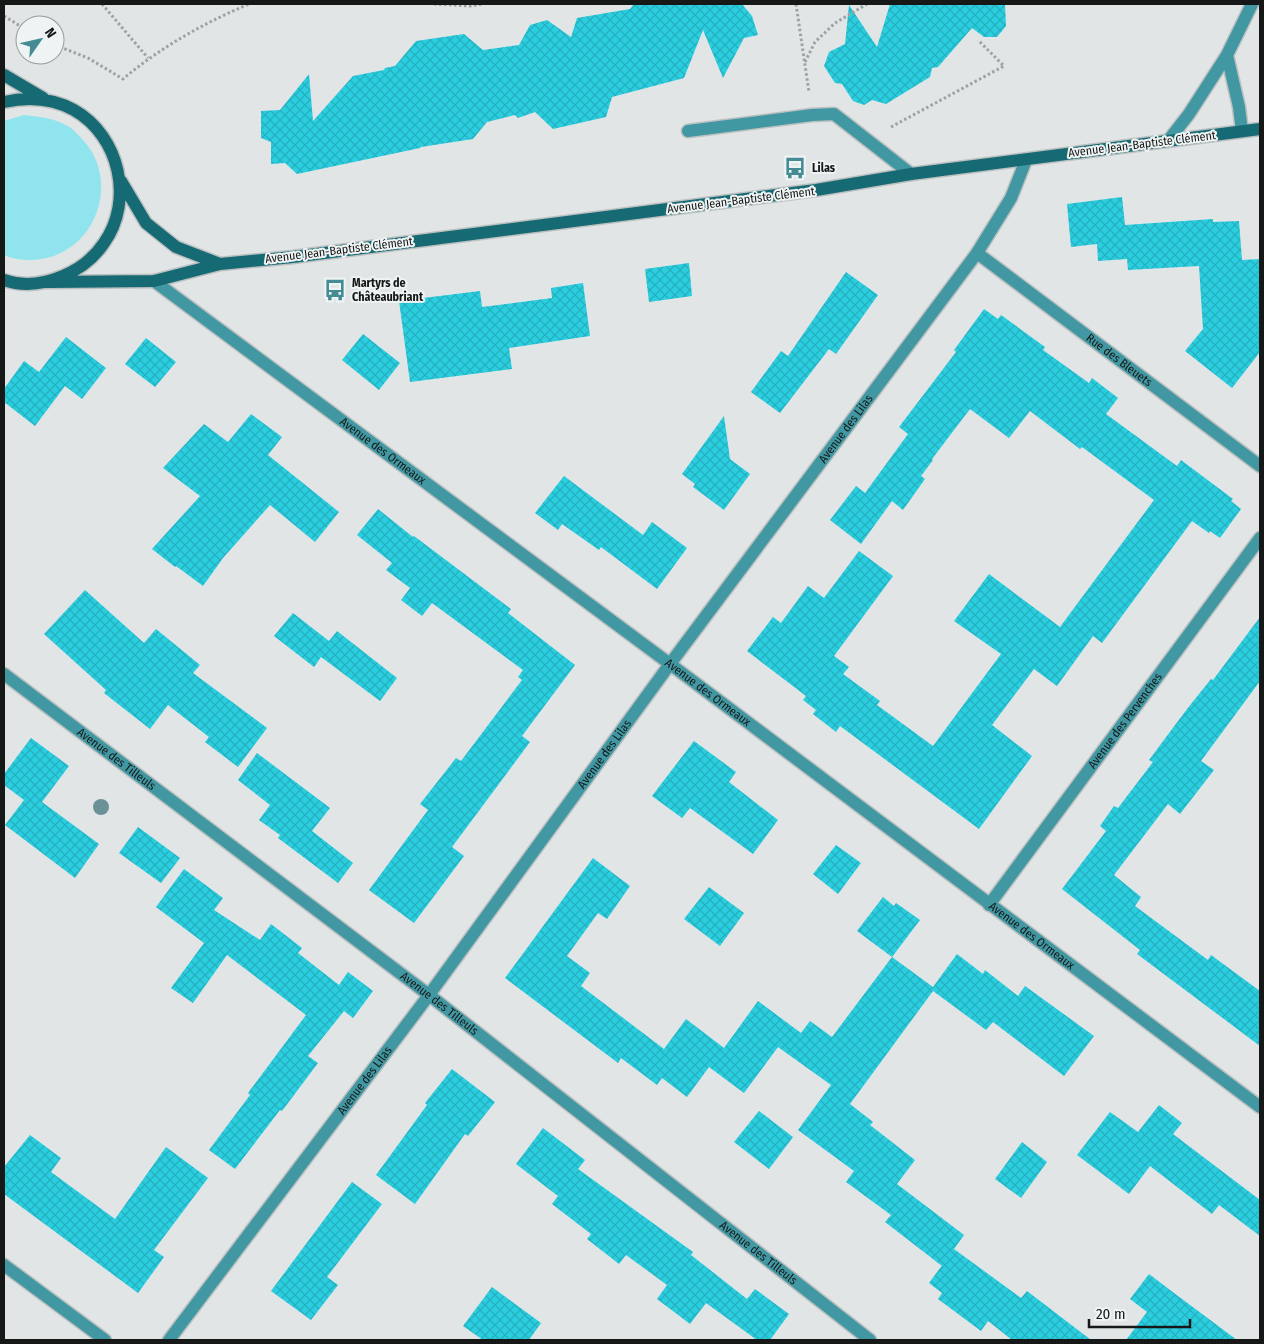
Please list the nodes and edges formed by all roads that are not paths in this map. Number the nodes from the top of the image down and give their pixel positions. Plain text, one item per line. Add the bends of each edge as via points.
1 (1252, 4) edge
2 (1227, 55) junction
3 (4, 75) edge
4 (47, 100) junction
5 (4, 102) edge
6 (1260, 129) edge
7 (688, 131) dead end
8 (1242, 131) junction
9 (1168, 141) junction
10 (1026, 160) junction
11 (911, 174) junction
12 (120, 180) junction
13 (977, 253) junction
14 (220, 264) junction
15 (154, 281) junction
16 (49, 282) junction
17 (7, 283) edge
18 (1260, 466) edge
19 (1260, 538) edge
20 (670, 664) junction
21 (4, 674) edge
22 (989, 905) junction
23 (429, 995) junction
24 (1260, 1107) edge
25 (4, 1265) edge
26 (105, 1340) edge
27 (169, 1340) edge
28 (870, 1340) edge

1 - 2 street
2 - 8 street
2 - 9 street
3 - 4 main road
4 - 5 main road via 20,98
4 - 12 main road via 74,110 97,128 112,153
6 - 8 main road, Avenue Jean-Baptiste Clément
7 - 11 street via 834,114
8 - 9 main road, Avenue Jean-Baptiste Clément
9 - 10 main road, Avenue Jean-Baptiste Clément
10 - 11 main road, Avenue Jean-Baptiste Clément
10 - 13 street, Avenue des Lilas via 1010,198
11 - 14 main road, Avenue Jean-Baptiste Clément via 816,190
12 - 14 main road, Avenue Jean-Baptiste Clément via 146,223 176,247
12 - 16 main road via 120,207 111,233 96,255 74,272
13 - 18 street, Rue des Bleuets
13 - 20 street, Avenue des Lilas
14 - 15 main road, Avenue Jean-Baptiste Clément
15 - 16 main road, Avenue Jean-Baptiste Clément
15 - 20 street, Avenue des Ormeaux
16 - 17 main road
19 - 22 street, Avenue des Pervenches
20 - 22 street, Avenue des Ormeaux
20 - 23 street, Avenue des Lilas
21 - 23 street, Avenue des Tilleuls
22 - 24 street, Avenue des Ormeaux
23 - 27 street, Avenue des Lilas
23 - 28 street, Avenue des Tilleuls
25 - 26 street

